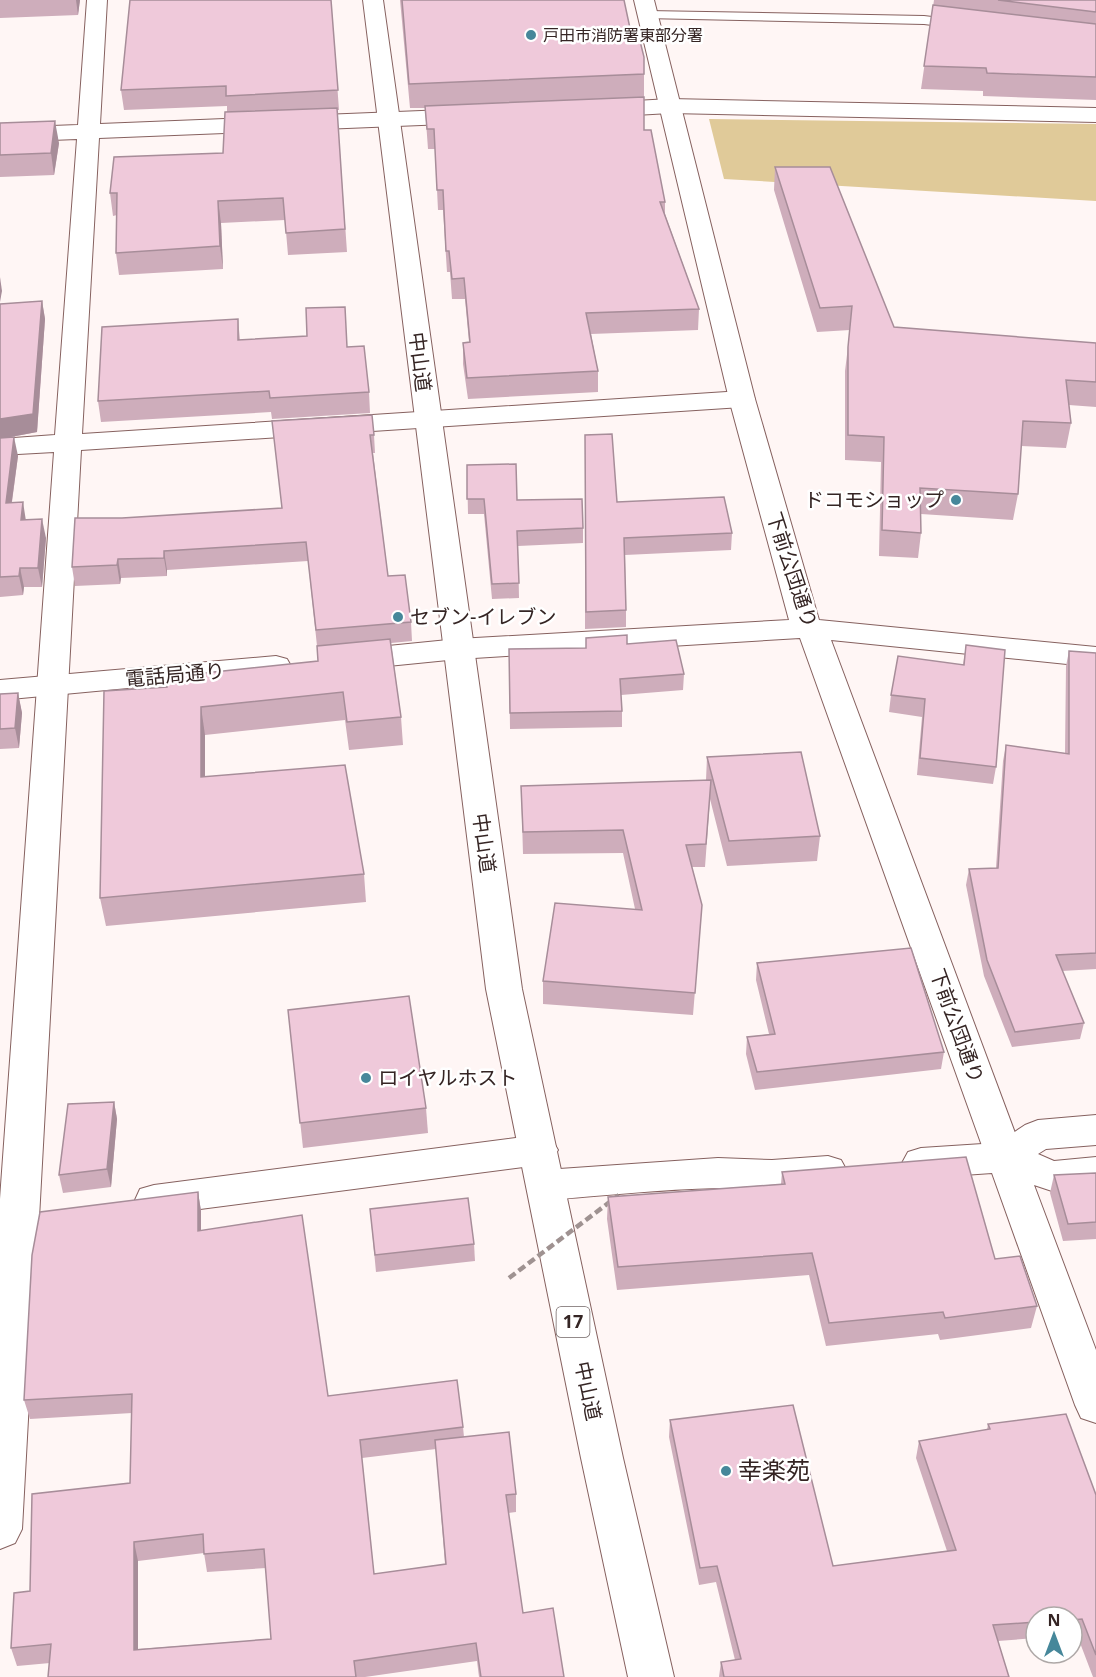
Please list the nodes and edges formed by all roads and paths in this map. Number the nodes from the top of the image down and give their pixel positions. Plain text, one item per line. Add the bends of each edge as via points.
1 (97, 0) edge
2 (373, 0) edge
3 (646, 8) edge
4 (969, 25) edge
5 (670, 106) junction
6 (576, 111) edge
7 (494, 115) edge
8 (1096, 115) edge
9 (389, 120) junction
10 (88, 131) junction
11 (0, 135) edge
12 (742, 399) junction
13 (427, 420) junction
14 (67, 443) junction
15 (0, 447) edge
16 (808, 628) junction
17 (458, 649) junction
18 (1096, 657) edge
19 (51, 686) junction
20 (0, 690) edge
21 (1096, 1130) edge
22 (1005, 1157) junction
23 (542, 1168) junction
24 (1096, 1172) edge
25 (619, 1195) edge
26 (124, 1204) edge
27 (24, 1216) edge
28 (509, 1278) dead end
29 (1096, 1405) edge
30 (0, 1528) edge
31 (651, 1677) edge

1 - 10 main road
2 - 9 main road, 中山道 / 17
3 - 4 lane
3 - 5 main road, 下前公団通り
5 - 6 main road
5 - 8 main road
5 - 12 main road, 下前公団通り
7 - 9 main road
9 - 10 main road
9 - 13 main road, 中山道 / 17
10 - 11 main road
10 - 14 main road
12 - 13 main road
12 - 16 main road, 下前公団通り
13 - 14 main road
13 - 17 main road, 中山道 / 17
14 - 15 main road
14 - 19 main road
16 - 17 main road, 電話局通り
16 - 18 main road, 電話局通り
16 - 22 main road, 下前公団通り via 817,642
17 - 19 main road, 電話局通り
17 - 23 main road, 中山道 / 17 via 504,989
19 - 20 main road, 電話局通り
19 - 27 main road
21 - 22 main road via 1038,1134
22 - 23 main road via 772,1175
22 - 24 main road via 1052,1176
22 - 29 main road, 下前公団通り
23 - 26 main road
23 - 31 main road, 中山道 / 17
25 - 28 path, bridge
27 - 30 main road

